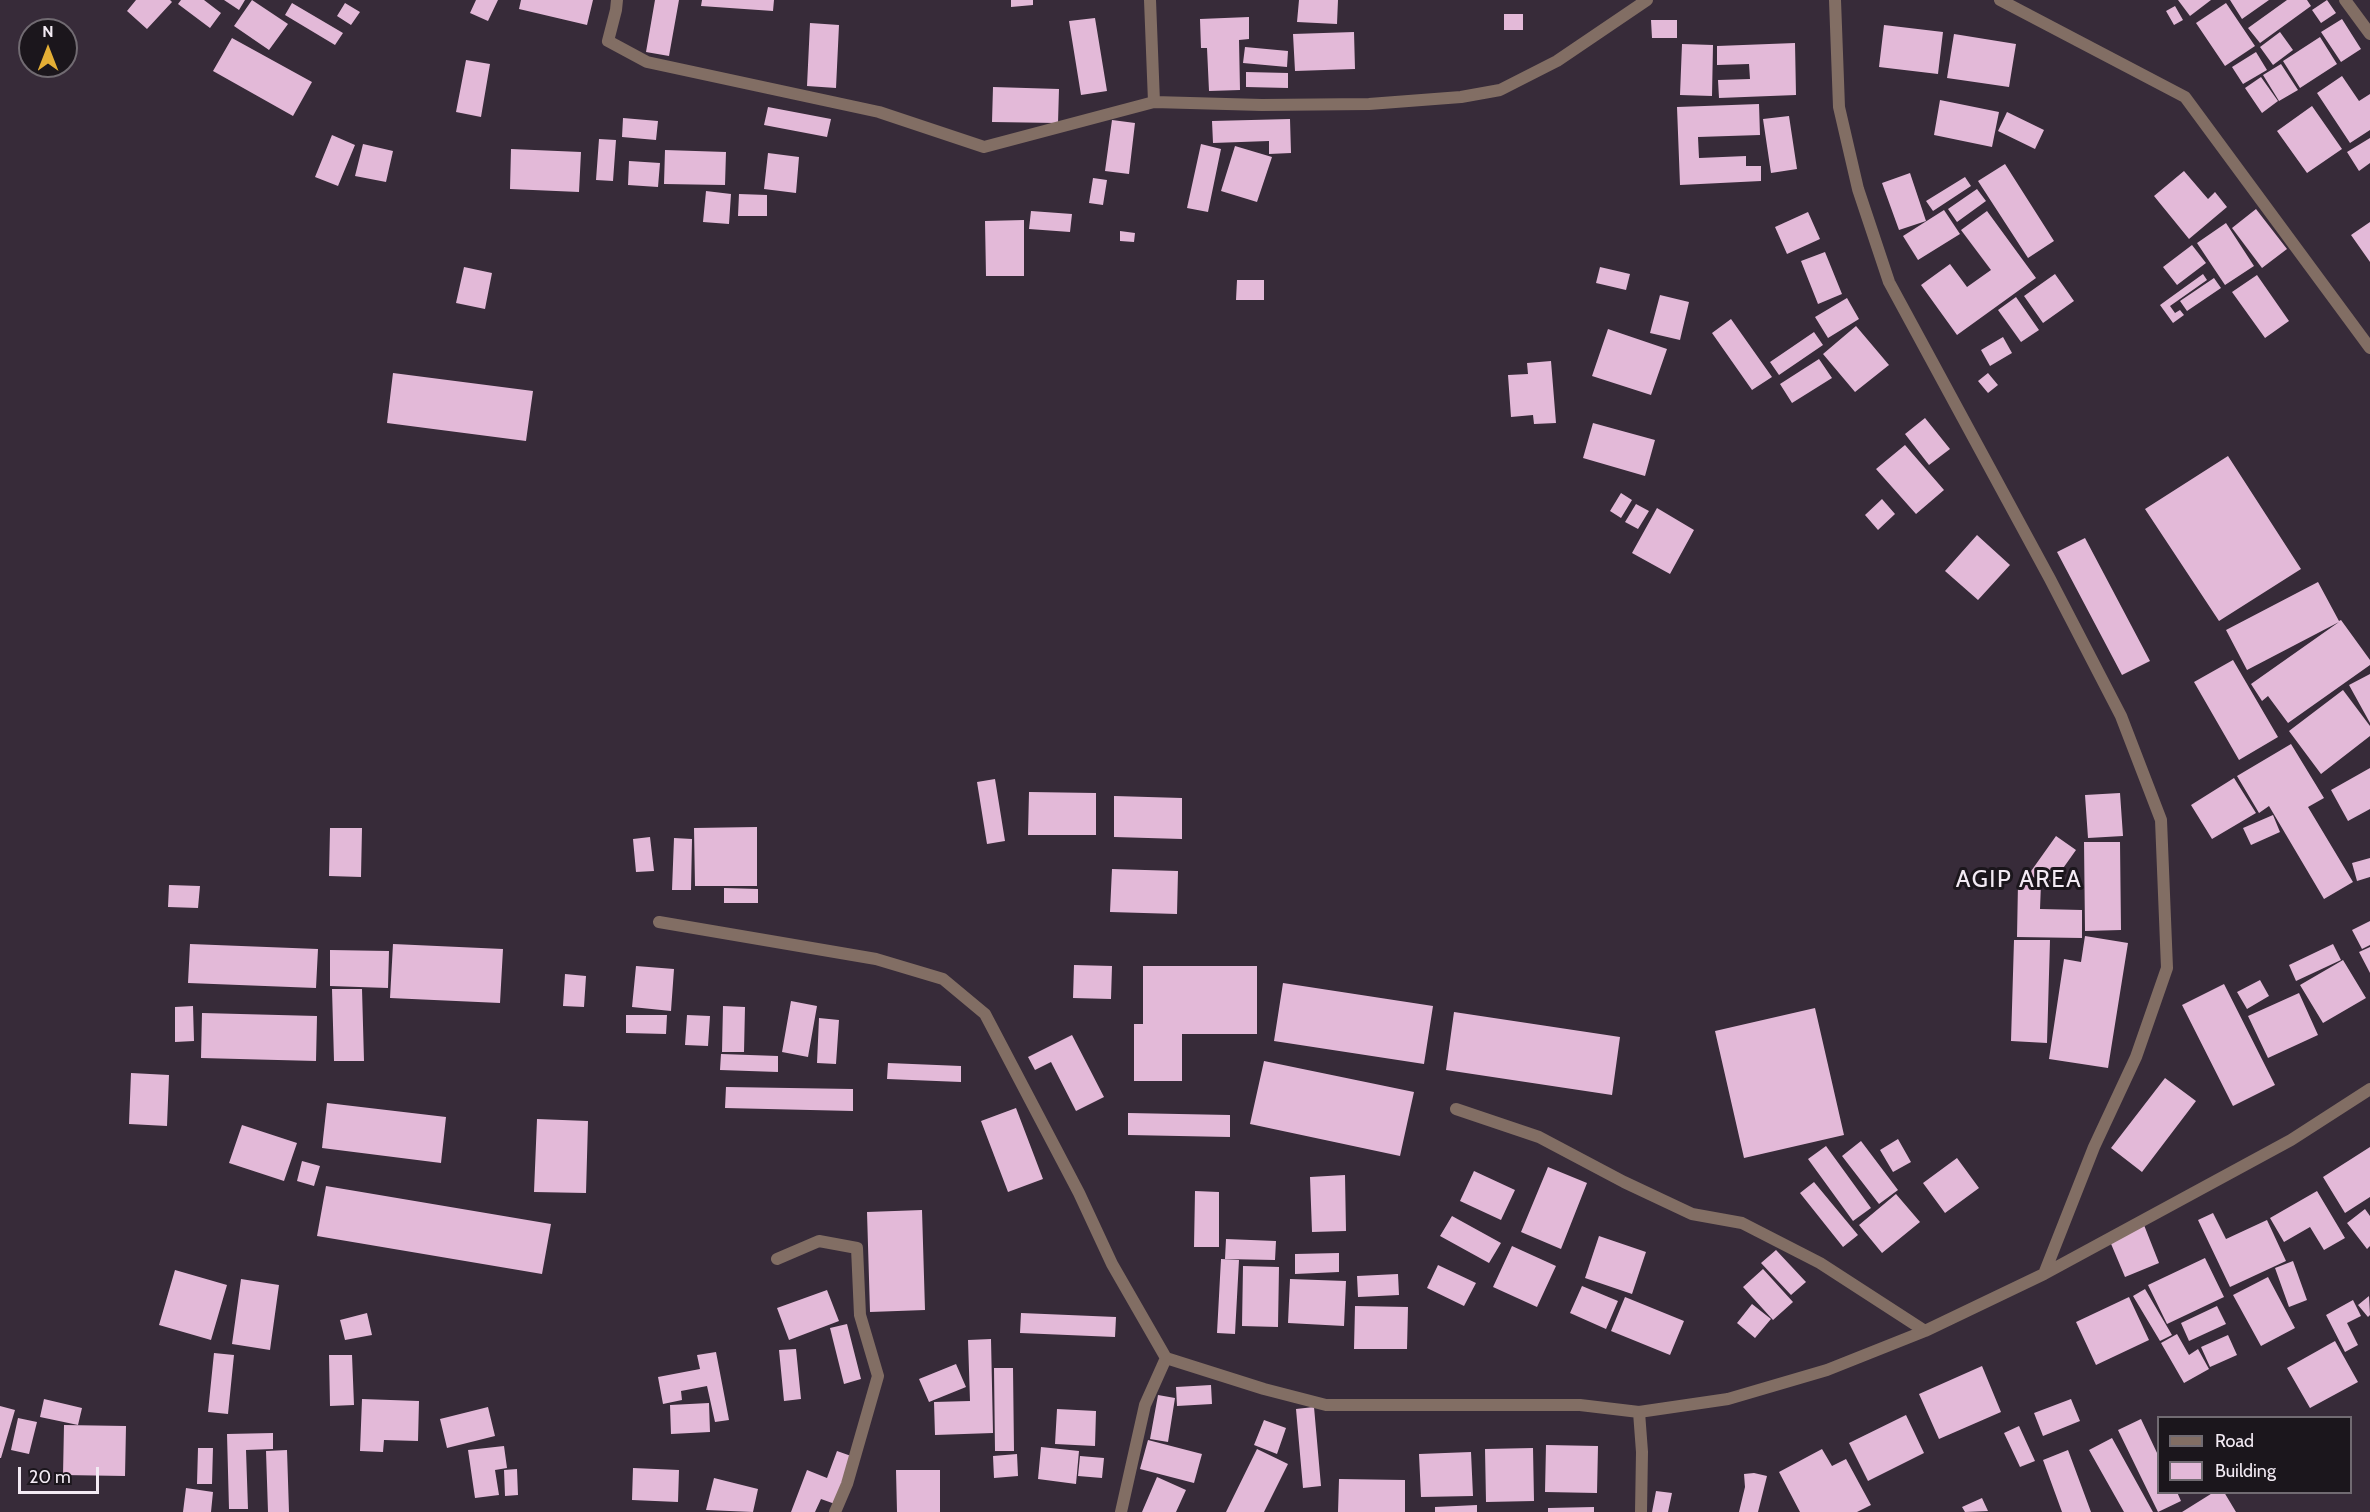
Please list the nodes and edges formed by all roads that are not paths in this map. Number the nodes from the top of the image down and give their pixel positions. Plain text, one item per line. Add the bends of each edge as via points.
1 (616, 0) edge
2 (1150, 0) edge
3 (1647, 0) edge
4 (1835, 0) edge
5 (2000, 0) edge
6 (2345, 0) edge
7 (2370, 34) edge
8 (1154, 102) junction
9 (2370, 348) edge
10 (659, 922) dead end
11 (2370, 1089) edge
12 (1456, 1109) dead end
13 (777, 1259) dead end
14 (2044, 1274) junction
15 (1925, 1330) junction
16 (1166, 1358) junction
17 (1639, 1412) junction
18 (835, 1512) edge
19 (1121, 1512) edge
20 (1641, 1512) edge

1 - 8 street via 608,40 647,62 879,112 984,147
2 - 8 street
3 - 8 street via 1557,61 1500,90 1369,104
4 - 14 street via 1839,107 1858,189 1889,282 2121,716 2161,820 2167,968 2136,1056 2094,1147
5 - 9 street via 2185,97
6 - 7 street
10 - 16 street via 876,959 943,979 985,1014 1112,1264
11 - 14 street via 2291,1140
12 - 15 street via 1539,1137 1692,1214 1742,1222 1820,1263
13 - 18 street via 819,1241 857,1248 860,1315 878,1376 847,1484
14 - 15 street
15 - 17 street via 1827,1370 1728,1399
16 - 17 street via 1326,1405 1580,1405
16 - 19 street via 1145,1405
17 - 20 street

